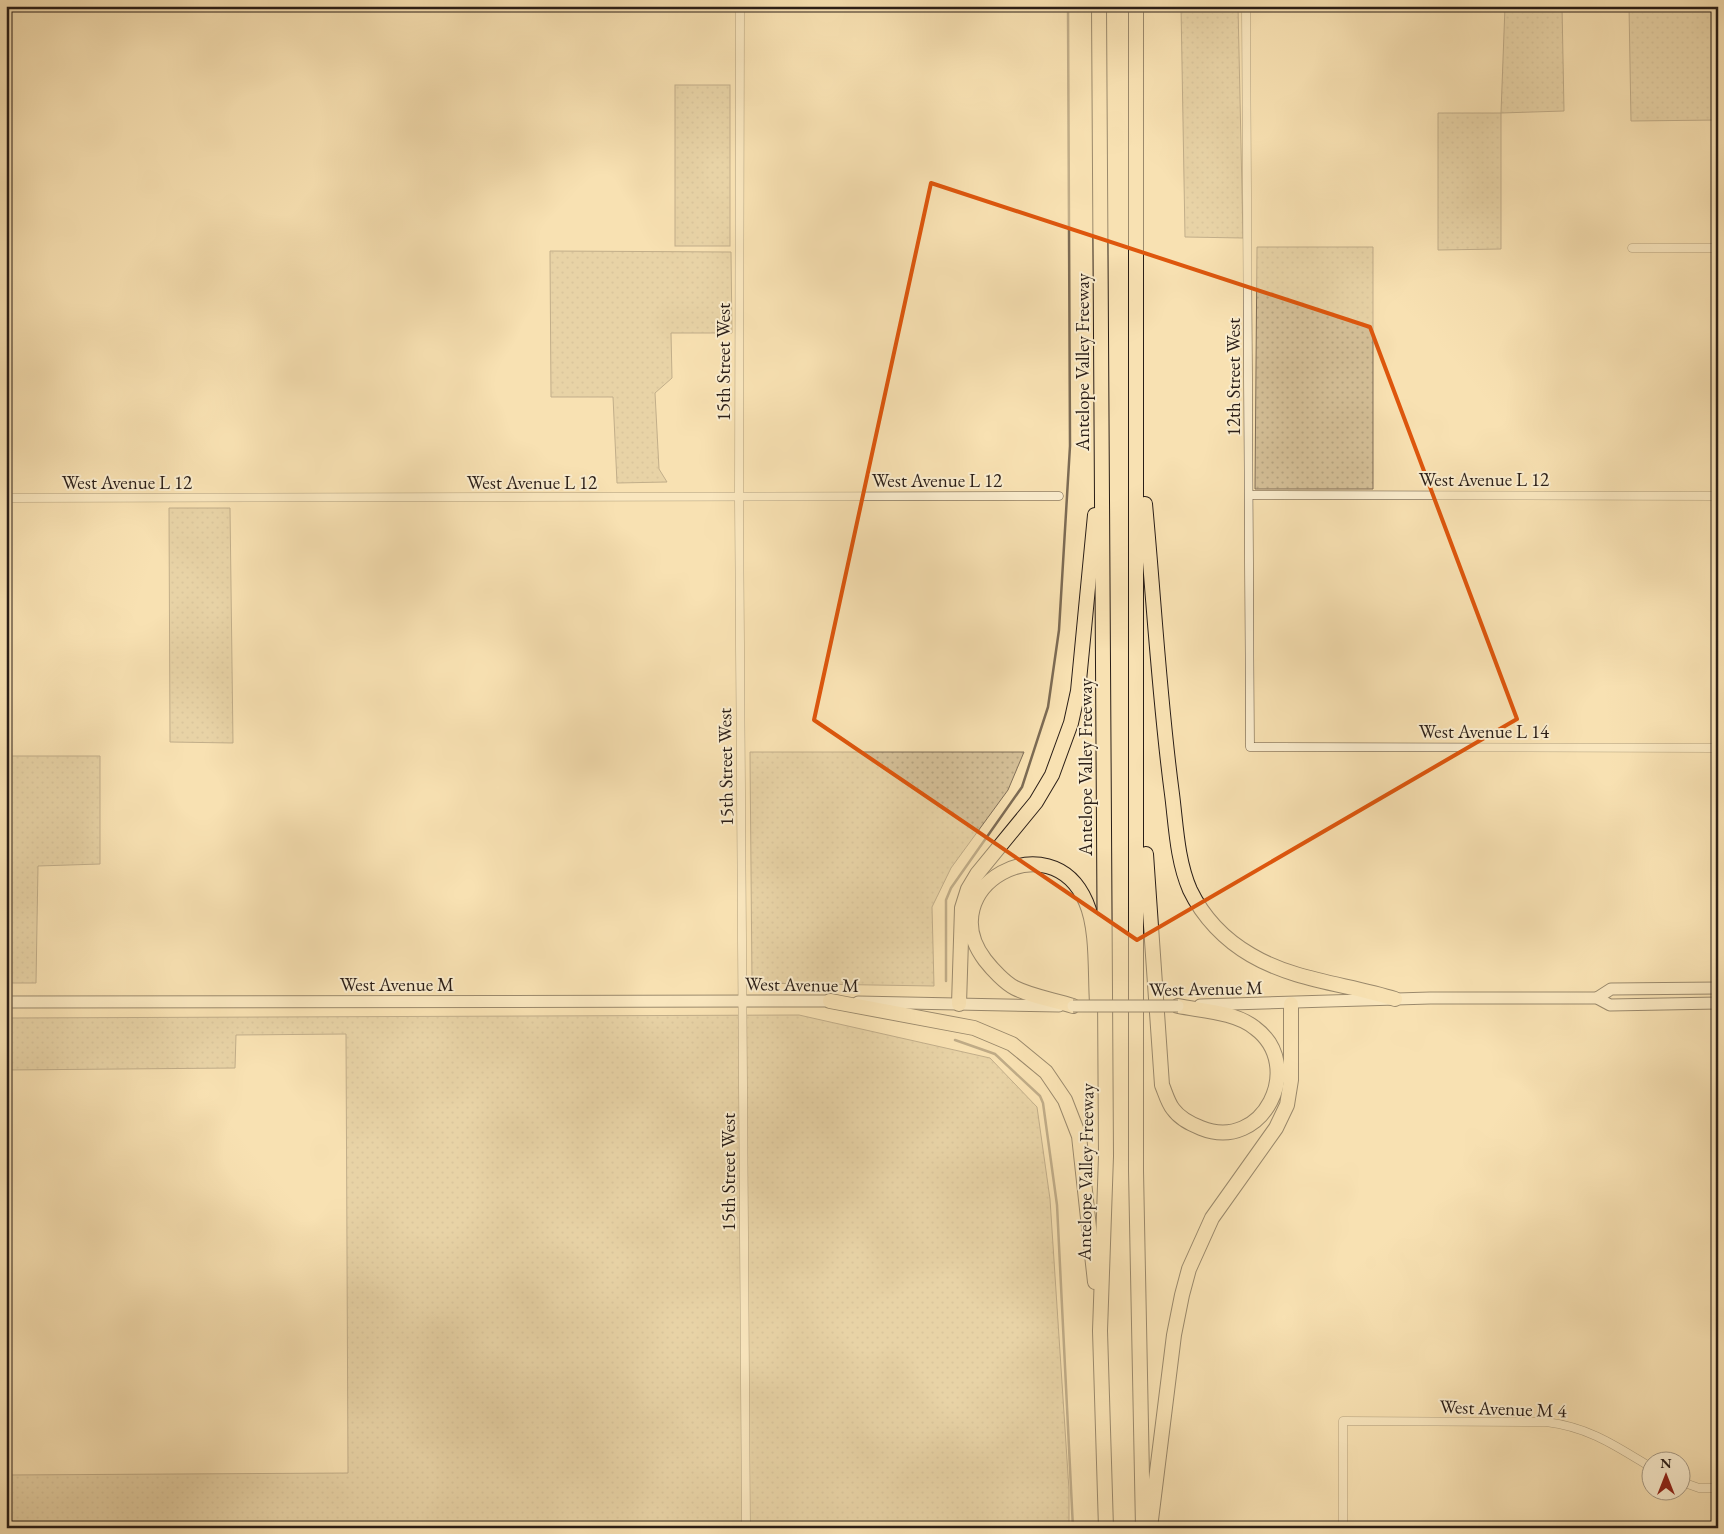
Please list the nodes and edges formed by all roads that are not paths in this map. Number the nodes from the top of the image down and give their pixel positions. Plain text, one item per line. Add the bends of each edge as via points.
1 (740, 6) edge
2 (1099, 6) edge
3 (1136, 6) edge
4 (1246, 6) edge
5 (1632, 248) dead end
6 (1718, 248) edge
7 (1137, 416) junction
8 (1101, 490) junction
9 (1250, 495) junction
10 (1059, 496) dead end
11 (1718, 496) edge
12 (6, 498) edge
13 (739, 498) junction
14 (1138, 741) junction
15 (1250, 747) joint
16 (1718, 748) edge
17 (1718, 988) edge
18 (1597, 998) junction
19 (1395, 999) junction
20 (743, 1000) junction
21 (830, 1001) junction
22 (6, 1002) edge
23 (1718, 1003) edge
24 (960, 1004) junction
25 (1291, 1004) junction
26 (1073, 1006) junction
27 (1178, 1006) junction
28 (1106, 1156) junction
29 (1100, 1332) junction
30 (1642, 1462) edge
31 (1692, 1486) edge
32 (1718, 1488) edge
33 (746, 1528) edge
34 (1106, 1528) edge
35 (1143, 1528) edge
36 (1150, 1528) edge
37 (1343, 1528) edge

1 - 13 street, 15th Street West
2 - 8 highway, Antelope Valley Freeway
3 - 7 highway
4 - 9 street, 12th Street West
5 - 6 street
7 - 14 highway
7 - 19 highway via 1165,740 1179,849 1190,888 1215,926 1251,955 1295,974
8 - 24 highway via 1093,523 1078,692 1071,723 1055,767 1036,802 968,889 962,908
8 - 28 highway, Antelope Valley Freeway
9 - 11 street, West Avenue L 12
9 - 15 street, 12th Street West
10 - 13 street, West Avenue L 12
12 - 13 street, West Avenue L 12
13 - 20 street, 15th Street West
14 - 27 highway via 1162,1085 1172,1109 1188,1123 1211,1132 1241,1129 1253,1122 1270,1104 1277,1079 1276,1057 1255,1028 1240,1019
14 - 35 highway via 1136,1171
15 - 16 street, West Avenue L 14
17 - 18 main road, West Avenue M via 1611,989
18 - 19 main road, West Avenue M
18 - 23 main road, West Avenue M via 1610,1005
19 - 25 main road, West Avenue M
20 - 21 main road, West Avenue M
20 - 22 main road, West Avenue M
20 - 33 street, 15th Street West
21 - 24 main road, West Avenue M
21 - 29 highway via 974,1028 1012,1044 1046,1072 1065,1100 1079,1136
24 - 26 main road, West Avenue M
25 - 27 main road, West Avenue M
25 - 36 highway via 1291,1080 1285,1111 1212,1218 1189,1269 1182,1295
26 - 27 main road, West Avenue M, bridge
26 - 28 highway via 1014,988 981,954 974,940 972,914 982,889 999,872 1022,864 1050,867 1076,885 1086,902 1091,923
28 - 29 highway, Antelope Valley Freeway
29 - 34 highway, Antelope Valley Freeway
30 - 37 street, West Avenue M 4 via 1590,1432 1546,1422 1343,1421
31 - 32 street

